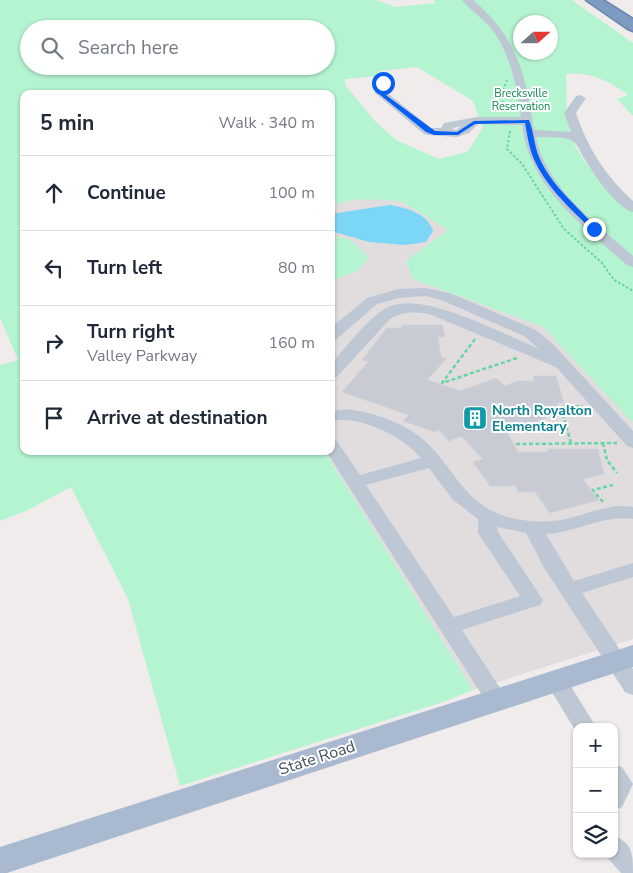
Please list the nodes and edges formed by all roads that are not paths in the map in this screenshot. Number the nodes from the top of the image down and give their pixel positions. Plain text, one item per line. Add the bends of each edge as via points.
1 (468, 0) edge
2 (593, 0) edge
3 (619, 0) edge
4 (633, 9) edge
5 (633, 26) edge
6 (383, 83) dead end
7 (580, 98) dead end
8 (528, 127) junction
9 (578, 139) junction
10 (633, 208) edge
11 (633, 263) edge
12 (390, 296) junction
13 (400, 308) junction
14 (335, 333) edge
15 (562, 364) junction
16 (335, 370) edge
17 (335, 416) edge
18 (628, 442) edge
19 (335, 451) edge
20 (431, 461) junction
21 (356, 482) junction
22 (633, 513) edge
23 (487, 515) junction
24 (533, 528) junction
25 (633, 570) edge
26 (569, 590) junction
27 (449, 626) junction
28 (624, 659) edge
29 (556, 681) junction
30 (633, 686) edge
31 (497, 700) junction
32 (582, 723) edge
33 (618, 852) edge
34 (0, 861) edge
35 (633, 868) edge

1 - 8 street via 508,42 521,78
2 - 5 highway
3 - 4 highway
6 - 8 street via 378,87 380,93 428,131 448,132 448,126 474,122
7 - 9 street via 570,113
8 - 9 street
8 - 11 street via 535,156 545,175 559,193
9 - 10 street via 588,156
12 - 13 street
12 - 14 street via 372,301
12 - 15 street via 425,292 445,296 530,333
13 - 15 street via 432,310
13 - 16 street via 385,316
15 - 18 street
17 - 20 street via 350,414 408,436
19 - 21 street
20 - 21 street
20 - 23 street via 466,504
21 - 27 street
22 - 24 street via 616,512 568,526
23 - 24 street
23 - 27 street via 488,533 534,600
24 - 26 street
25 - 26 street
26 - 28 street
27 - 31 street
28 - 29 main road, State Road
28 - 30 street
29 - 31 main road, State Road
29 - 32 street
31 - 34 main road, State Road
33 - 35 street

